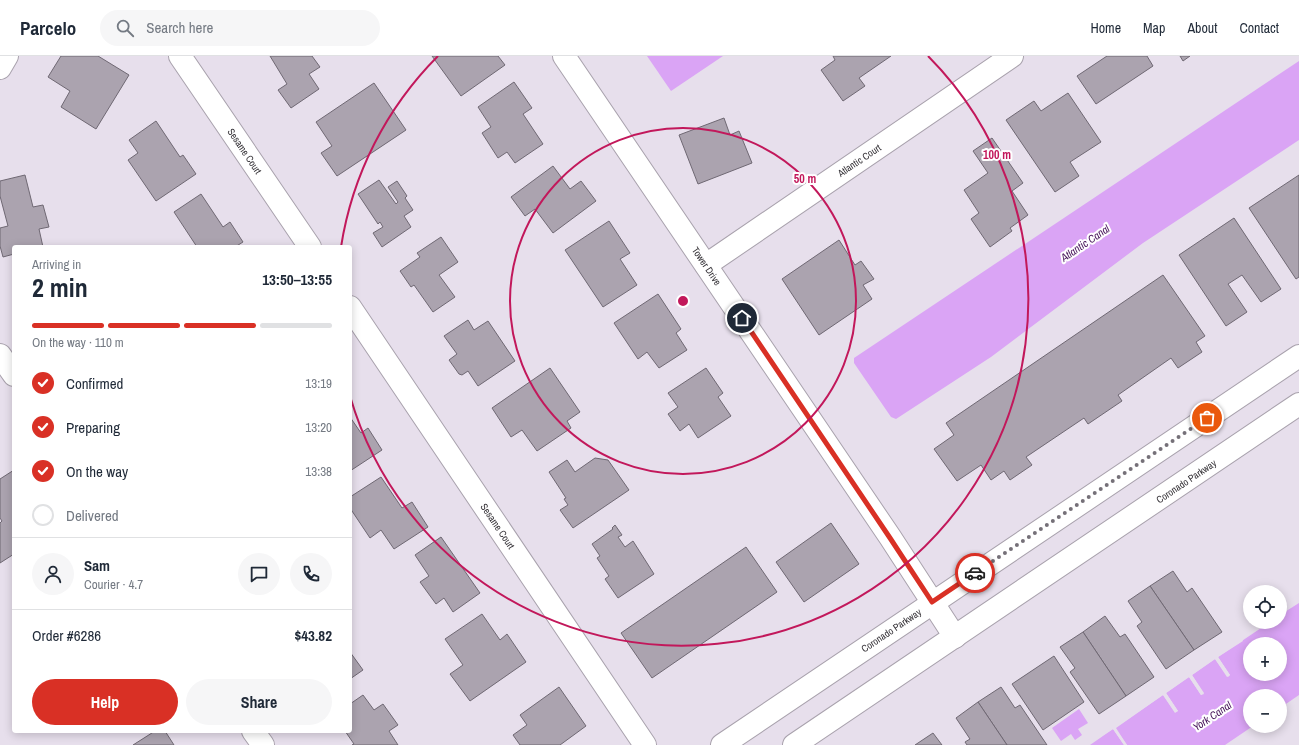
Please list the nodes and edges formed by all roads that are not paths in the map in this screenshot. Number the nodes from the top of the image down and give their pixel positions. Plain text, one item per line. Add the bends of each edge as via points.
1 (7, 56) edge
2 (180, 56) edge
3 (564, 56) edge
4 (1012, 56) edge
5 (0, 68) edge
6 (309, 245) edge
7 (706, 265) junction
8 (352, 310) edge
9 (0, 355) edge
10 (1299, 356) edge
11 (12, 372) edge
12 (1299, 404) edge
13 (932, 602) junction
14 (955, 636) junction
15 (254, 733) edge
16 (263, 745) edge
17 (645, 745) edge
18 (722, 745) edge
19 (794, 745) edge

1 - 5 street
2 - 6 street, Sesame Court
3 - 7 street, Tower Drive
4 - 7 street, Atlantic Court
7 - 13 street, Tower Drive
8 - 17 street, Sesame Court
9 - 11 street
10 - 13 street, Coronado Parkway
12 - 14 street, Coronado Parkway
13 - 14 street, Tower Drive
13 - 18 street, Coronado Parkway
14 - 19 street, Coronado Parkway
15 - 16 street

